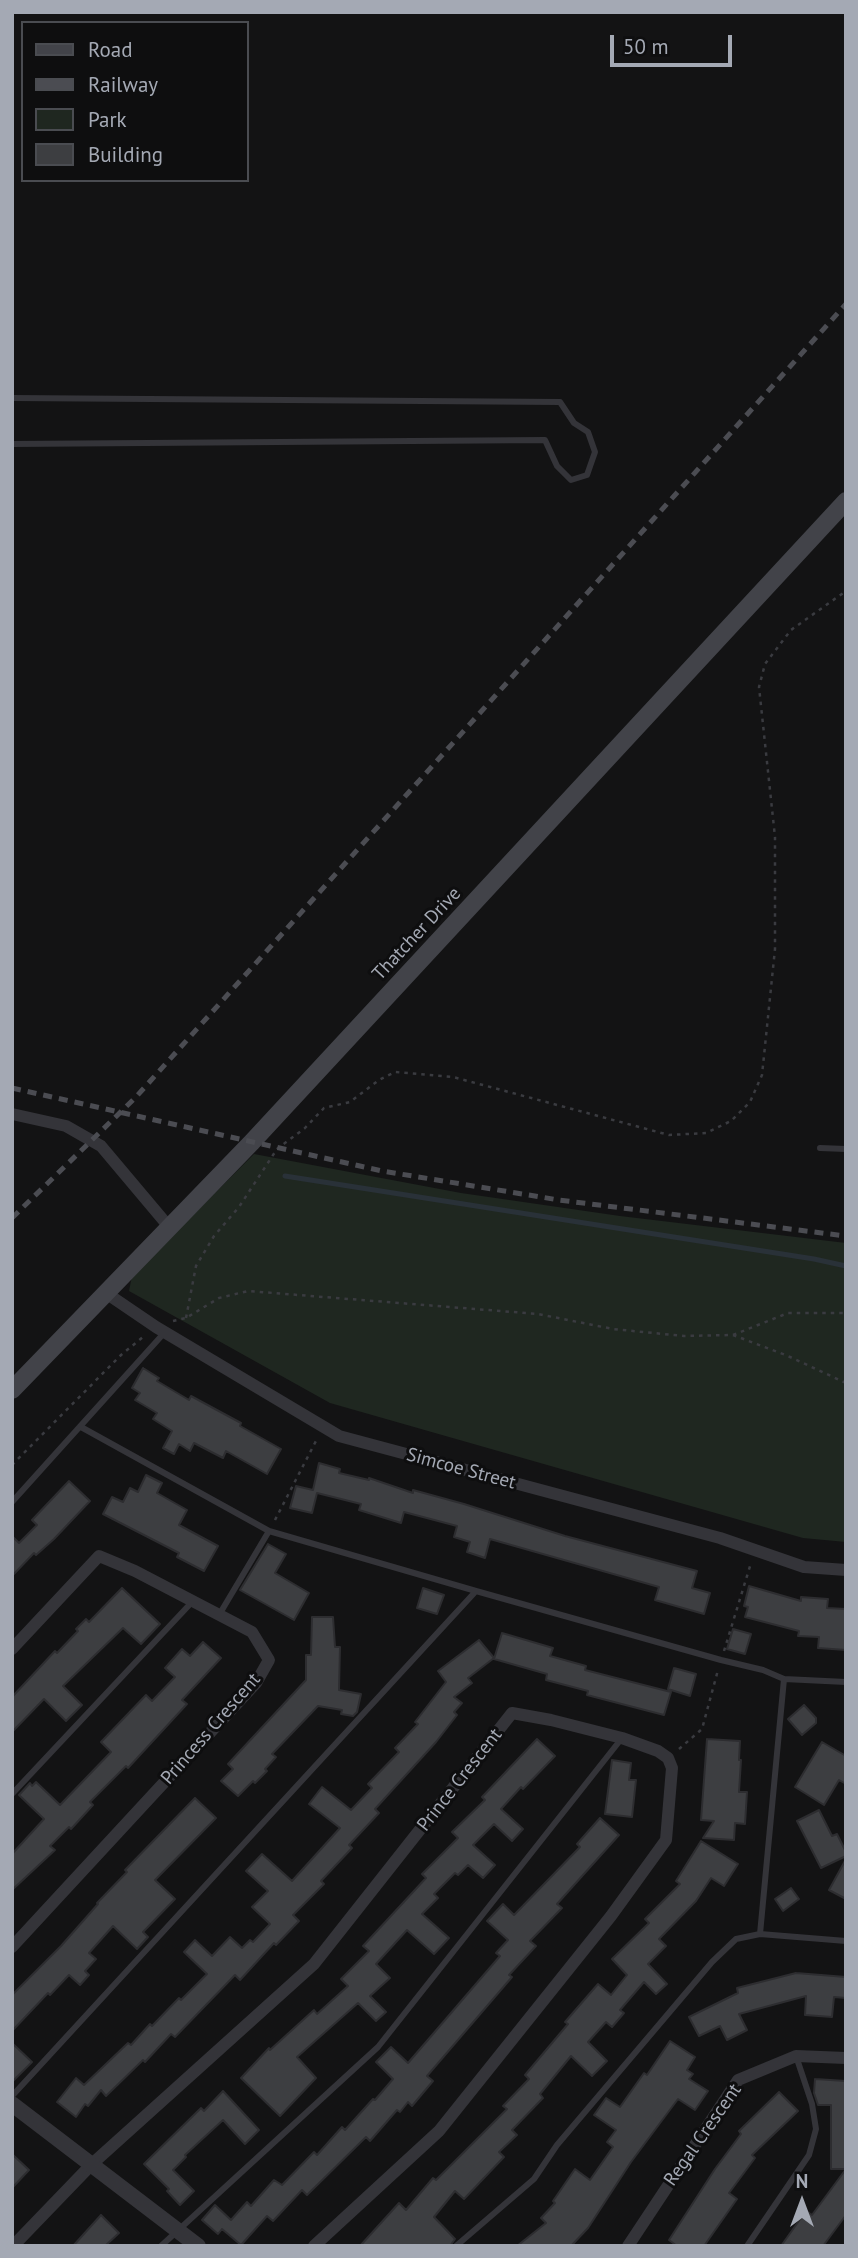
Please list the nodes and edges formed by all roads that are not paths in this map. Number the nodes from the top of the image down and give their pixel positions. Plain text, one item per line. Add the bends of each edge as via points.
1 (12, 398) edge
2 (12, 444) edge
3 (846, 502) edge
4 (12, 1114) edge
5 (820, 1148) dead end
6 (846, 1149) edge
7 (170, 1228) junction
8 (106, 1293) junction
9 (160, 1329) junction
10 (12, 1390) edge
11 (80, 1427) junction
12 (12, 1502) edge
13 (269, 1531) junction
14 (846, 1570) edge
15 (475, 1591) junction
16 (192, 1602) junction
17 (219, 1615) junction
18 (12, 1649) edge
19 (783, 1679) junction
20 (846, 1682) edge
21 (622, 1738) junction
22 (12, 1794) edge
23 (760, 1934) junction
24 (846, 1941) edge
25 (12, 1947) edge
26 (796, 2056) junction
27 (846, 2057) edge
28 (12, 2096) edge
29 (12, 2104) edge
30 (92, 2164) junction
31 (176, 2230) junction
32 (13, 2246) edge
33 (161, 2246) edge
34 (198, 2246) edge
35 (314, 2246) edge
36 (456, 2246) edge
37 (628, 2246) edge
38 (747, 2246) edge

1 - 2 lane via 560,402 574,424 588,432 595,452 587,475 571,480 557,466 545,440
3 - 7 main road, Thatcher Drive
4 - 7 street via 66,1126 101,1146
5 - 6 lane
7 - 8 main road, Thatcher Drive
8 - 9 street, Simcoe Street
8 - 10 main road, Thatcher Drive
9 - 11 lane
9 - 14 street, Simcoe Street via 339,1436 720,1538 804,1567
11 - 12 lane
11 - 13 lane
13 - 15 lane
13 - 17 lane
15 - 19 lane
15 - 28 lane
16 - 17 street, Princess Crescent
16 - 18 street, Princess Crescent via 99,1556
16 - 22 lane
17 - 25 street, Princess Crescent via 252,1632 270,1660 256,1683
19 - 20 lane
19 - 23 lane
21 - 30 street, Prince Crescent via 512,1713 314,1964
21 - 31 lane via 378,2047
21 - 35 street, Prince Crescent via 668,1758 672,1768 666,1840 439,2131
23 - 24 lane
23 - 36 lane via 736,1939 712,1962 557,2145 534,2179
26 - 27 street, Regal Crescent
26 - 37 street, Regal Crescent via 738,2080
26 - 38 lane via 816,2129 810,2155
29 - 30 street
30 - 31 street
30 - 32 street
31 - 33 lane
31 - 34 street

